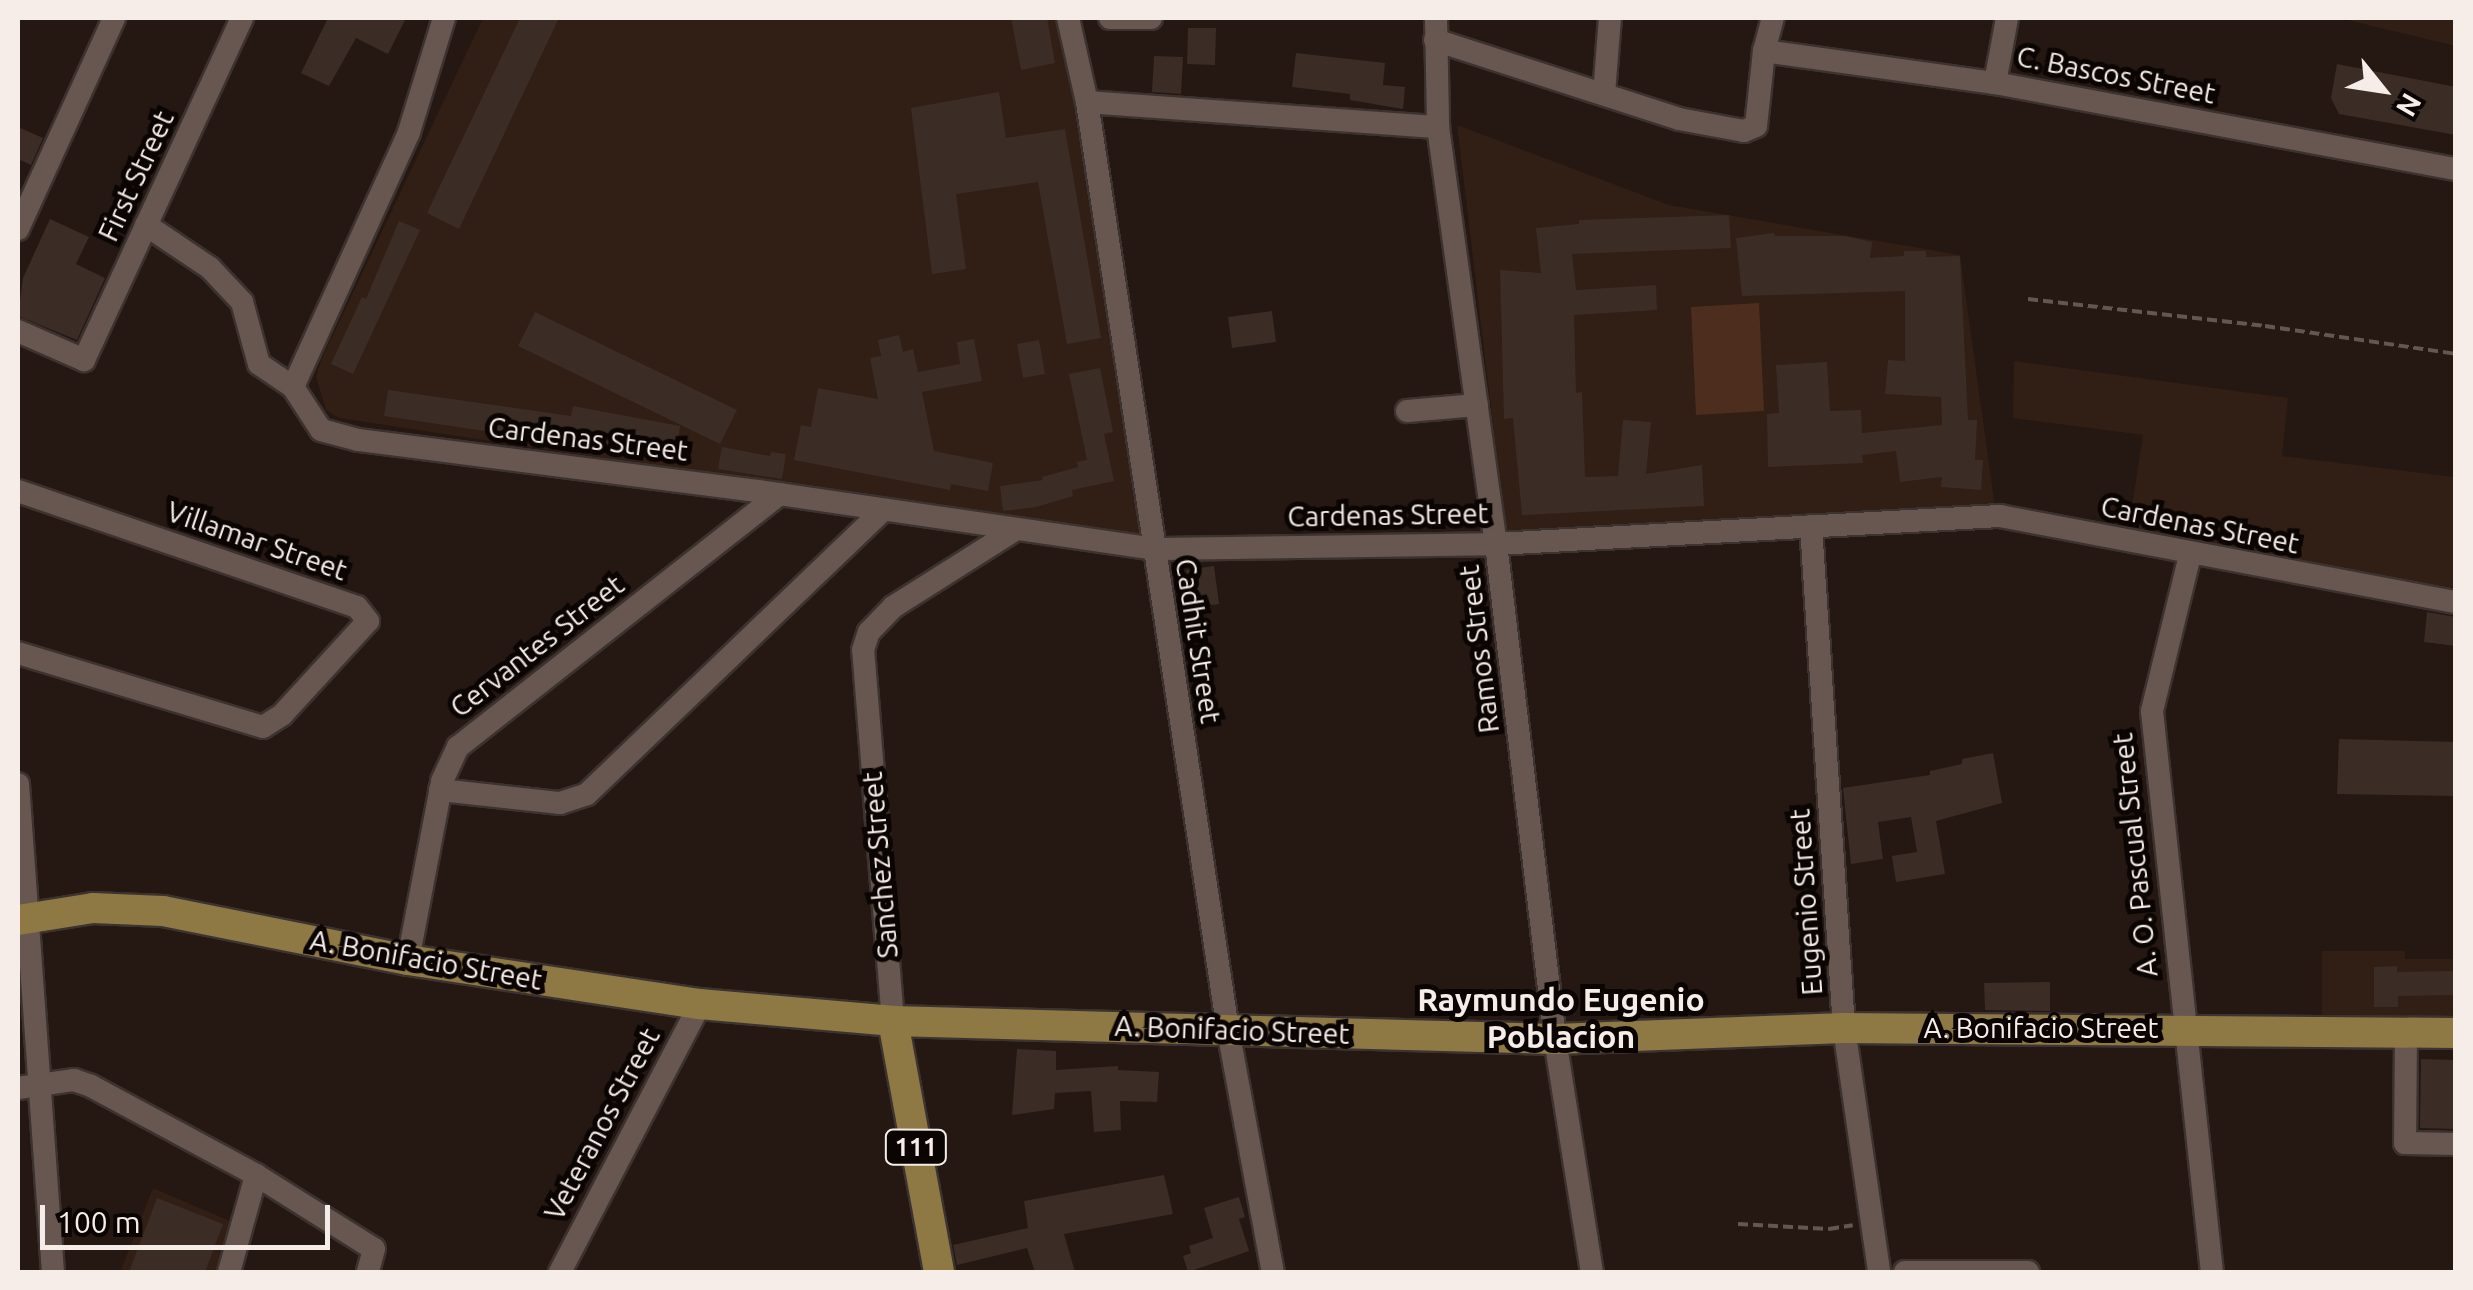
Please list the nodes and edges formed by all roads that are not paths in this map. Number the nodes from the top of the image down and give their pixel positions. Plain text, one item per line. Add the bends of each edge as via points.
1 (114, 18) edge
2 (242, 18) edge
3 (444, 18) edge
4 (1068, 18) edge
5 (1110, 18) edge
6 (1151, 18) edge
7 (1610, 18) edge
8 (1772, 18) edge
9 (2006, 18) edge
10 (1436, 29) edge
11 (1764, 51) junction
12 (1995, 83) junction
13 (1604, 94) junction
14 (1086, 102) junction
15 (1438, 127) junction
16 (2456, 169) edge
17 (146, 225) junction
18 (18, 229) edge
19 (18, 331) edge
20 (293, 387) junction
21 (1477, 405) junction
22 (1407, 411) dead end
23 (18, 491) edge
24 (780, 494) junction
25 (882, 510) junction
26 (1811, 526) junction
27 (1013, 531) junction
28 (1496, 544) junction
29 (1154, 549) junction
30 (2190, 555) junction
31 (2456, 602) edge
32 (18, 654) edge
33 (18, 784) edge
34 (440, 790) junction
35 (22, 919) edge
36 (408, 960) junction
37 (700, 1004) junction
38 (893, 1021) junction
39 (1844, 1028) junction
40 (2182, 1028) junction
41 (1228, 1030) junction
42 (2406, 1033) junction
43 (2456, 1033) edge
44 (1555, 1039) junction
45 (42, 1082) junction
46 (18, 1088) edge
47 (2456, 1144) edge
48 (256, 1175) junction
49 (371, 1261) edge
50 (52, 1272) edge
51 (229, 1272) edge
52 (560, 1272) edge
53 (939, 1272) edge
54 (1273, 1272) edge
55 (1592, 1272) edge
56 (1879, 1272) edge
57 (1905, 1272) edge
58 (2028, 1272) edge
59 (2212, 1272) edge

1 - 18 street
2 - 17 street, First Street
3 - 20 street via 409,132
4 - 14 street, Cadhit Street
5 - 6 street
7 - 13 street
8 - 11 street
9 - 12 street
10 - 13 street
10 - 15 street, Ramos Street
11 - 12 street, C. Bascos Street
11 - 13 street via 1756,126 1744,131
12 - 16 street, C. Bascos Street
14 - 15 street
14 - 29 street, Cadhit Street
15 - 21 street, Ramos Street
17 - 19 street, First Street via 84,360
17 - 20 street via 210,268 242,302 259,364
20 - 24 street, Cardenas Street via 322,430 359,440
21 - 22 street
21 - 28 street, Ramos Street
23 - 32 street, Villamar Street via 358,607 368,621 282,715 262,727
24 - 25 street, Cardenas Street
24 - 34 street, Cervantes Street via 471,735 449,762
25 - 27 street, Cardenas Street
25 - 34 street via 587,794 560,804
26 - 28 street, Cardenas Street
26 - 30 street, Cardenas Street via 2000,516
26 - 39 street, Eugenio Street
27 - 29 street, Cardenas Street
27 - 38 street, Sanchez Street via 892,607 869,632 863,650
28 - 29 street, Cardenas Street
28 - 44 street, Ramos Street
29 - 41 street, Cadhit Street
30 - 31 street, Cardenas Street
30 - 40 street, A. O. Pascual Street via 2152,712
33 - 35 street
34 - 36 street, Cervantes Street
35 - 36 main road, A. Bonifacio Street via 93,908 163,912
35 - 45 street
36 - 37 main road, A. Bonifacio Street
37 - 38 main road, A. Bonifacio Street
37 - 52 street, Veteranos Street
38 - 41 main road, A. Bonifacio Street
38 - 53 main road, Sanchez Street / 111
39 - 40 main road, A. Bonifacio Street
39 - 44 main road, A. Bonifacio Street
39 - 56 street, Eugenio Street
40 - 42 main road, A. Bonifacio Street
40 - 59 street, A. O. Pascual Street
41 - 44 main road, A. Bonifacio Street
41 - 54 street, Cadhit Street
42 - 43 main road, A. Bonifacio Street
42 - 47 street via 2405,1143
44 - 55 street, Ramos Street
45 - 46 street
45 - 48 street via 90,1086
45 - 50 street
48 - 49 street
48 - 51 street
57 - 58 street

